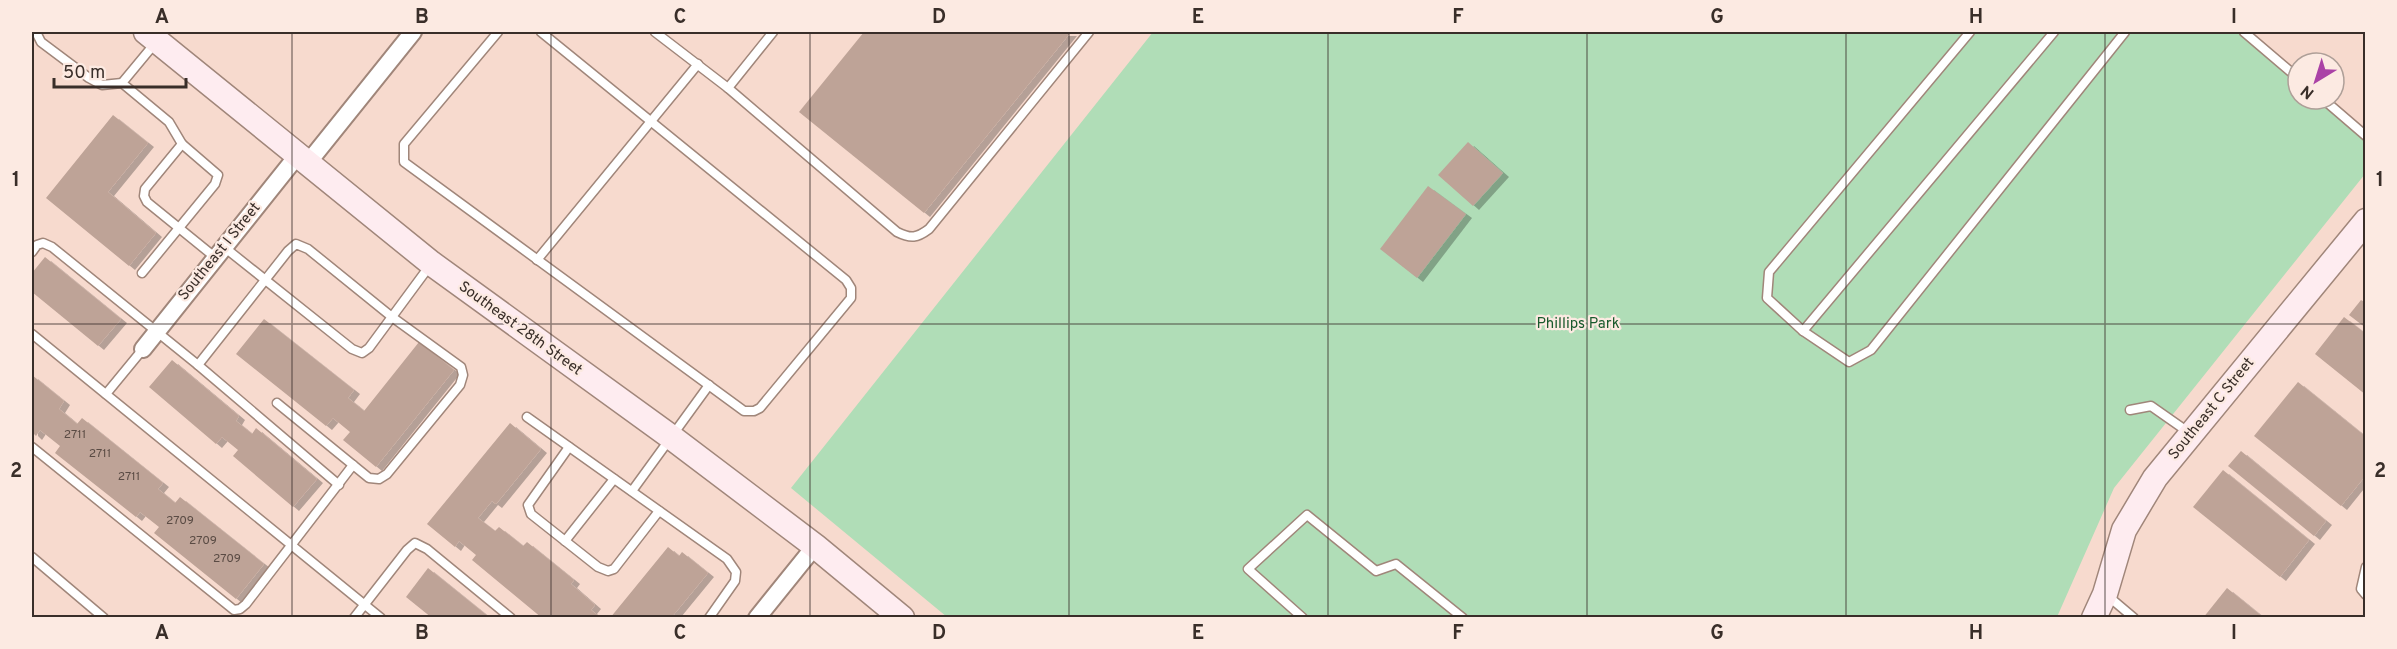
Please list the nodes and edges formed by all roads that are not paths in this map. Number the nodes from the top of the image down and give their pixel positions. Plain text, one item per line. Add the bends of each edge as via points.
1 (36, 32) edge
2 (413, 32) edge
3 (498, 32) edge
4 (541, 32) edge
5 (655, 32) edge
6 (773, 32) edge
7 (1089, 32) edge
8 (1970, 32) edge
9 (2054, 32) edge
10 (2125, 32) edge
11 (2244, 32) edge
12 (151, 36) edge
13 (698, 64) junction
14 (2286, 68) edge
15 (122, 83) junction
16 (728, 88) junction
17 (2337, 111) edge
18 (651, 121) junction
19 (2366, 136) edge
20 (182, 144) junction
21 (302, 160) junction
22 (2366, 221) edge
23 (178, 227) junction
24 (32, 252) edge
25 (220, 252) junction
26 (537, 260) junction
27 (431, 263) junction
28 (142, 273) dead end
29 (266, 280) junction
30 (392, 317) junction
31 (1803, 331) junction
32 (156, 332) junction
33 (32, 334) edge
34 (142, 349) joint
35 (198, 365) junction
36 (709, 385) junction
37 (106, 394) junction
38 (277, 403) dead end
39 (2130, 410) dead end
40 (527, 417) dead end
41 (2191, 434) junction
42 (671, 437) junction
43 (32, 447) edge
44 (569, 447) junction
45 (353, 465) junction
46 (614, 479) junction
47 (339, 485) junction
48 (633, 491) junction
49 (659, 511) junction
50 (565, 541) junction
51 (292, 545) junction
52 (815, 546) junction
53 (32, 557) edge
54 (2366, 567) edge
55 (2105, 594) junction
56 (2366, 595) edge
57 (364, 604) junction
58 (104, 618) edge
59 (354, 618) edge
60 (381, 618) edge
61 (510, 618) edge
62 (710, 618) edge
63 (758, 618) edge
64 (902, 618) edge
65 (1303, 618) edge
66 (1463, 618) edge
67 (2094, 618) edge
68 (2134, 618) edge

1 - 15 lane via 41,42 89,78 102,85
2 - 21 street, Southeast I Street
3 - 26 lane via 404,144 404,162
4 - 18 lane
5 - 13 lane
6 - 16 lane
7 - 16 lane via 919,237 897,231
8 - 31 lane via 1768,272 1767,298
9 - 31 lane
10 - 31 lane via 1871,350 1849,362
11 - 14 lane
12 - 15 lane
12 - 21 main road, Southeast 28th Street
13 - 16 lane
13 - 18 lane
15 - 20 lane via 170,122
17 - 19 lane
18 - 26 lane
18 - 36 lane via 851,288 851,298 760,408 744,411
20 - 23 lane via 145,189 144,196
20 - 23 lane via 218,175 215,184
21 - 25 street, Southeast I Street
21 - 27 main road, Southeast 28th Street
22 - 41 main road, Southeast C Street
23 - 25 lane
23 - 28 lane
24 - 32 lane via 43,243 52,247
25 - 29 lane
25 - 32 street, Southeast I Street
26 - 36 lane
27 - 30 lane
27 - 42 main road, Southeast 28th Street
29 - 30 lane via 296,244 308,249
29 - 30 lane via 362,353
29 - 35 lane
30 - 45 lane via 461,367 463,375 460,385 387,474 369,478
32 - 34 street, Southeast I Street
32 - 35 lane
33 - 37 lane
34 - 37 lane
35 - 47 lane
36 - 42 lane
37 - 51 lane
38 - 45 lane
39 - 41 lane via 2151,406
40 - 44 lane
41 - 55 main road, Southeast C Street via 2155,478 2124,530
42 - 48 lane
42 - 52 main road, Southeast 28th Street
43 - 51 lane via 234,610 246,604
44 - 46 lane
44 - 50 lane via 528,505 531,514
45 - 47 lane
46 - 48 lane
46 - 50 lane
47 - 51 lane
48 - 49 lane
49 - 50 lane via 614,569 608,571
49 - 62 lane via 727,559 736,572 735,581
51 - 57 lane
52 - 63 street
52 - 64 main road, Southeast 28th Street
53 - 58 lane
54 - 56 lane via 2361,589
55 - 67 main road, Southeast C Street
55 - 68 lane
57 - 59 lane
57 - 60 lane
57 - 61 lane via 415,543
65 - 66 lane via 1248,569 1307,515 1376,571 1396,564

